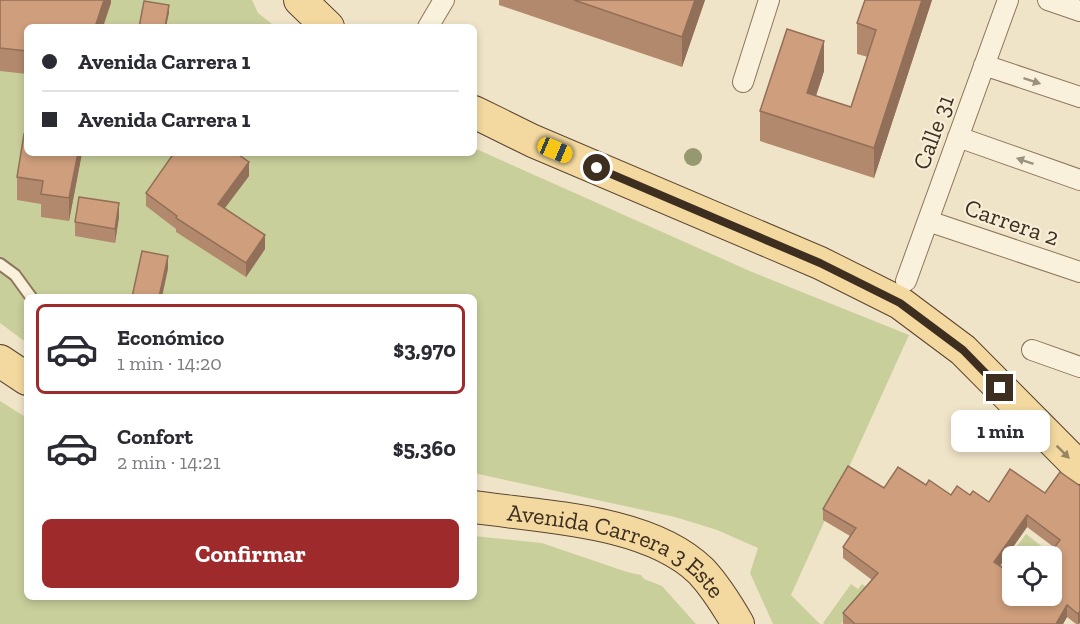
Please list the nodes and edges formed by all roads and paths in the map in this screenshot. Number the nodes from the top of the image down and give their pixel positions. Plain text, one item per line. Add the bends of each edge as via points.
1 (300, 0) edge
2 (444, 0) edge
3 (768, 0) edge
4 (1008, 0) edge
5 (1048, 0) edge
6 (1080, 11) edge
7 (325, 24) edge
8 (430, 24) edge
9 (984, 65) junction
10 (742, 82) dead end
11 (1080, 97) edge
12 (477, 113) edge
13 (958, 137) junction
14 (1080, 180) edge
15 (928, 221) junction
16 (0, 264) edge
17 (1080, 272) edge
18 (906, 281) dead end
19 (28, 294) edge
20 (1032, 350) dead end
21 (0, 362) edge
22 (1080, 367) edge
23 (24, 377) edge
24 (1080, 468) edge
25 (477, 507) edge
26 (738, 624) edge

1 - 7 main road
2 - 8 street
3 - 10 street
4 - 9 street, Calle 31
5 - 6 street
9 -> 11 street
9 - 13 street, Calle 31
12 -> 24 main road via 820,263 900,303 963,350
14 -> 13 street
13 - 15 street, Calle 31
15 - 17 street, Carrera 2
15 - 18 street, Calle 31
16 - 19 lane via 15,275
20 - 22 street
21 - 23 main road
25 - 26 main road, Avenida Carrera 3 Este via 608,526 646,537 699,570 719,591

